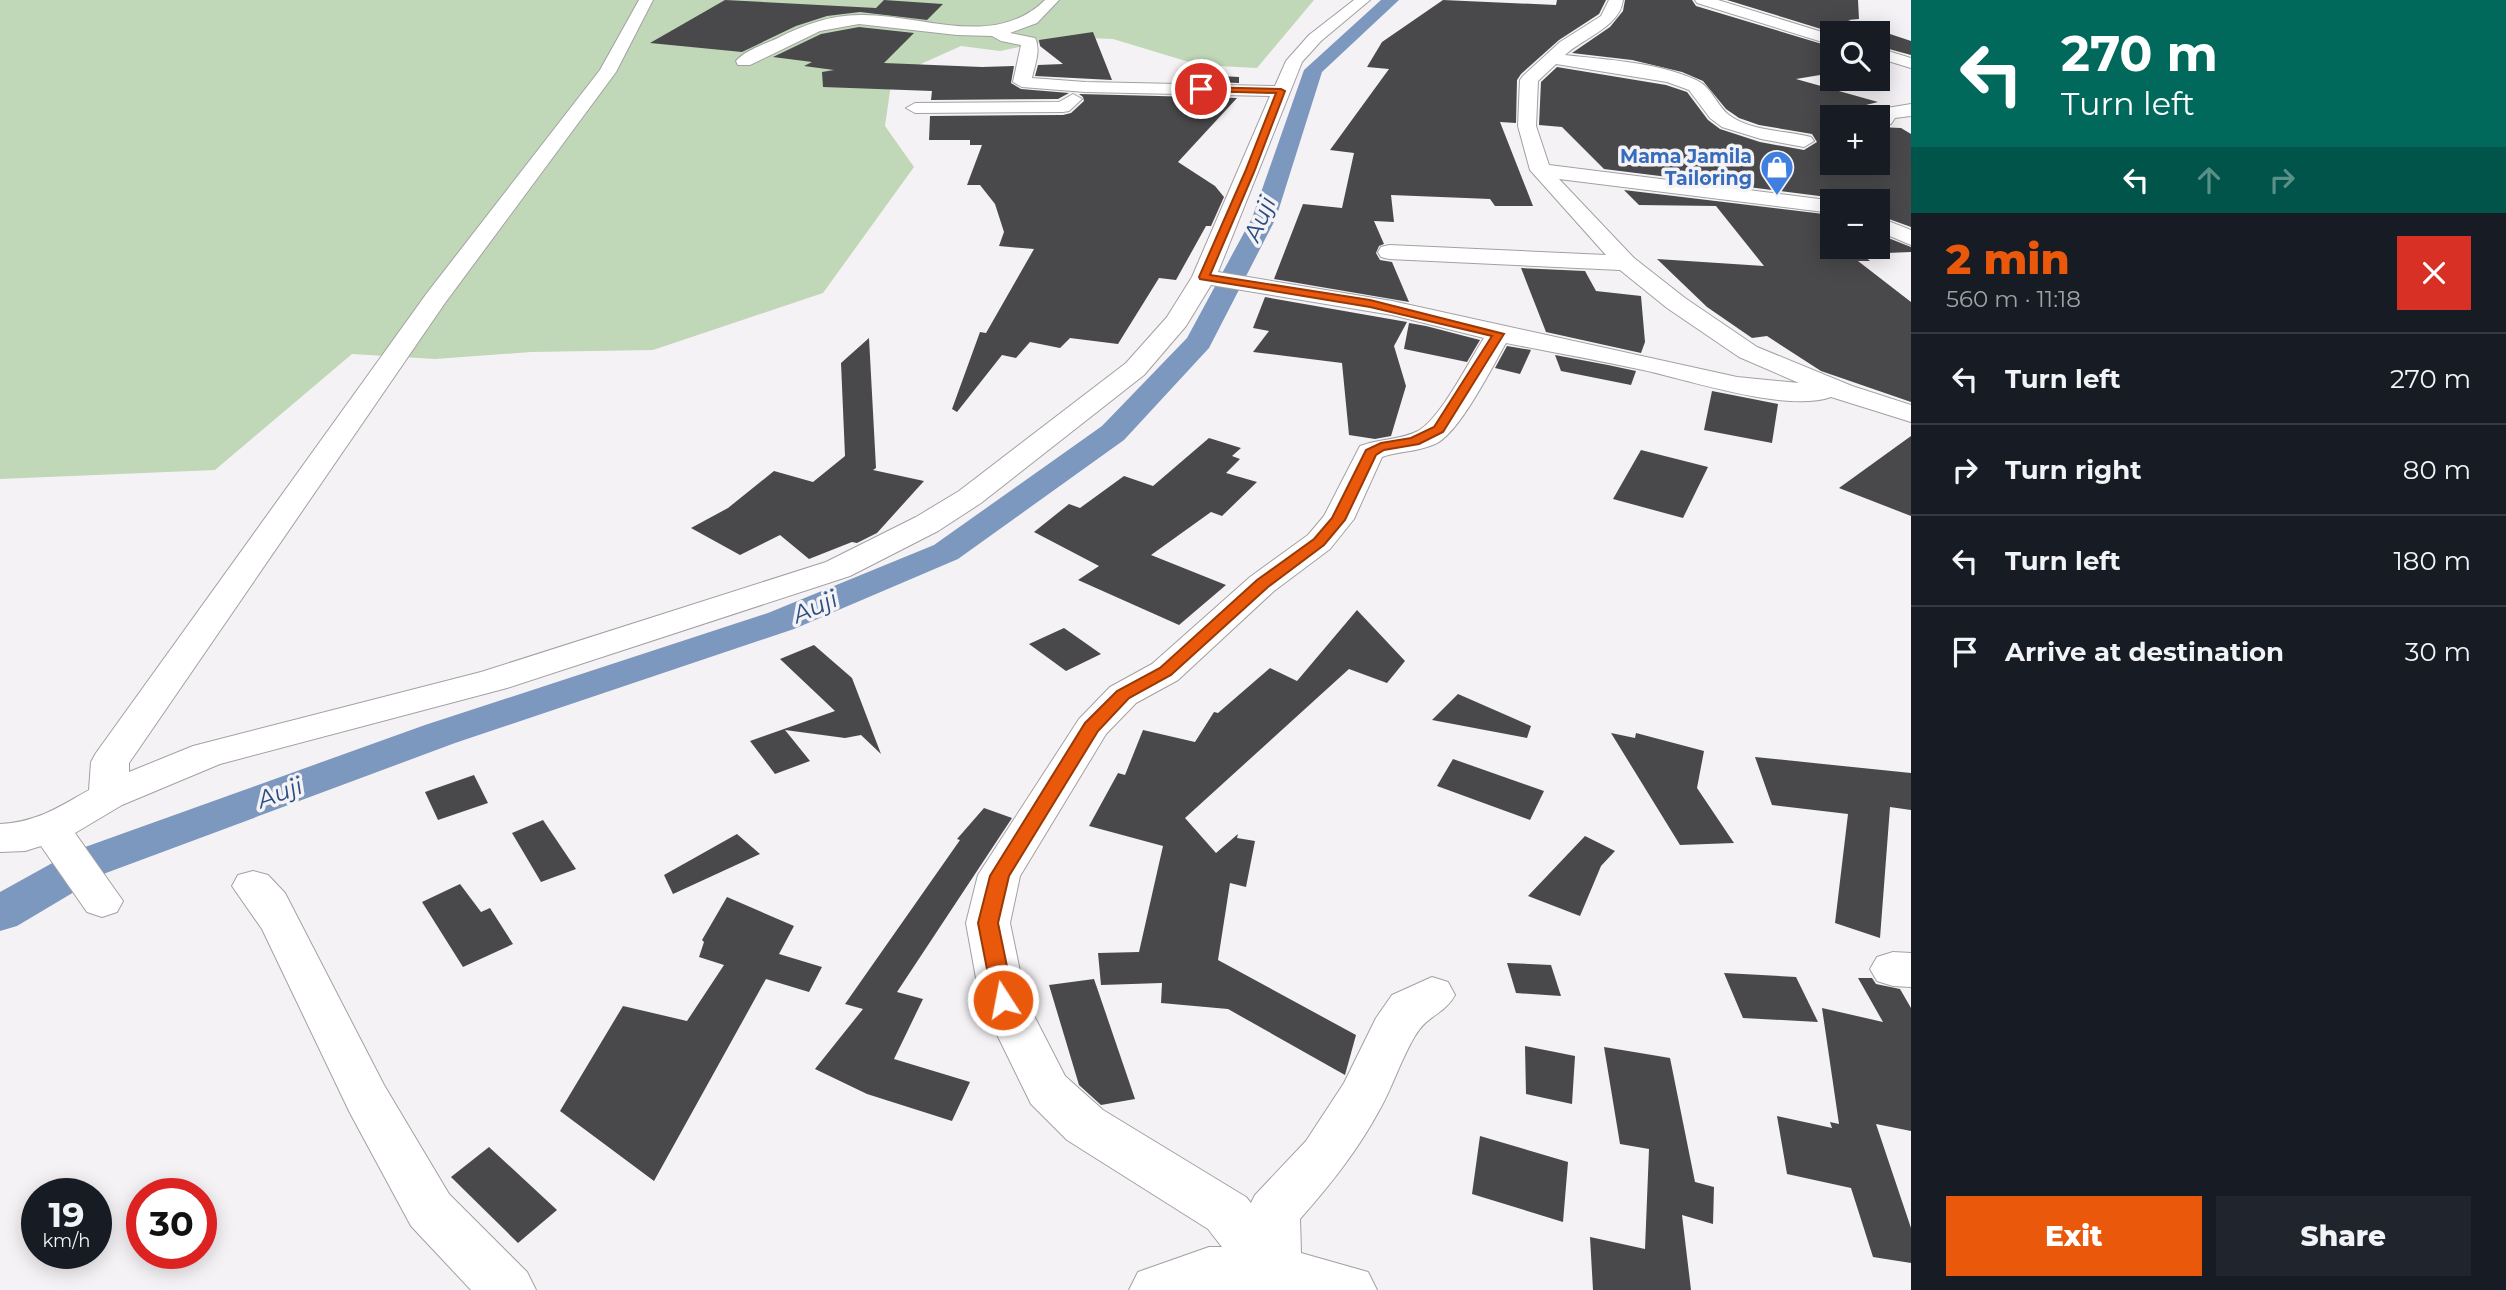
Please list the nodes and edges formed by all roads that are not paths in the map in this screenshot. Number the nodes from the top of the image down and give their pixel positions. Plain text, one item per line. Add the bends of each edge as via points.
1 (646, 0) edge
2 (1363, 0) edge
3 (1616, 0) edge
4 (1702, 0) edge
5 (1052, 1) edge
6 (994, 30) junction
7 (1820, 36) edge
8 (1890, 57) edge
9 (1550, 58) junction
10 (744, 61) dead end
11 (1911, 63) edge
12 (1085, 87) junction
13 (1281, 91) junction
14 (915, 108) dead end
15 (1911, 110) edge
16 (1890, 113) edge
17 (1804, 141) dead end
18 (1540, 170) junction
19 (1820, 205) edge
20 (1890, 228) edge
21 (1911, 238) edge
22 (1389, 251) dead end
23 (1626, 263) junction
24 (1210, 278) junction
25 (1499, 334) junction
26 (1842, 392) junction
27 (1911, 414) edge
28 (108, 796) junction
29 (55, 833) junction
30 (0, 838) edge
31 (253, 886) dead end
32 (102, 901) dead end
33 (1432, 995) dead end
34 (1274, 1271) junction
35 (508, 1290) edge
36 (1157, 1290) edge
37 (1349, 1290) edge

1 - 28 street via 607,72 436,298 110,762
2 - 13 street via 1294,61
3 - 9 street via 1606,19
4 - 7 street
5 - 6 street via 1023,25
6 - 10 street via 836,21
6 - 12 street via 1007,38 1029,41 1022,82
8 - 11 street
9 - 17 street via 1689,83 1723,120
9 - 18 street via 1529,79 1527,126
12 - 13 street
12 - 14 street via 1063,107
13 - 24 street
15 - 16 street
18 - 19 street
18 - 23 street
20 - 21 street
22 - 23 street
23 - 26 street via 1748,352
24 - 25 street via 1392,307
24 - 28 street via 1135,369 970,497 838,569 494,680 207,755
25 - 26 street via 1737,384 1781,391
25 - 34 street via 1438,430 1415,442 1370,452 1338,520 1319,542 1262,584 1165,671 1123,695 1091,727 999,876 988,923 1003,1000 1048,1090 1084,1125 1227,1213
26 - 27 street
28 - 29 street
29 - 30 street
29 - 32 street
31 - 35 street via 284,929 366,1099 430,1210
33 - 34 street via 1408,1008 1324,1156 1274,1211
34 - 36 street via 1209,1272
34 - 37 street

